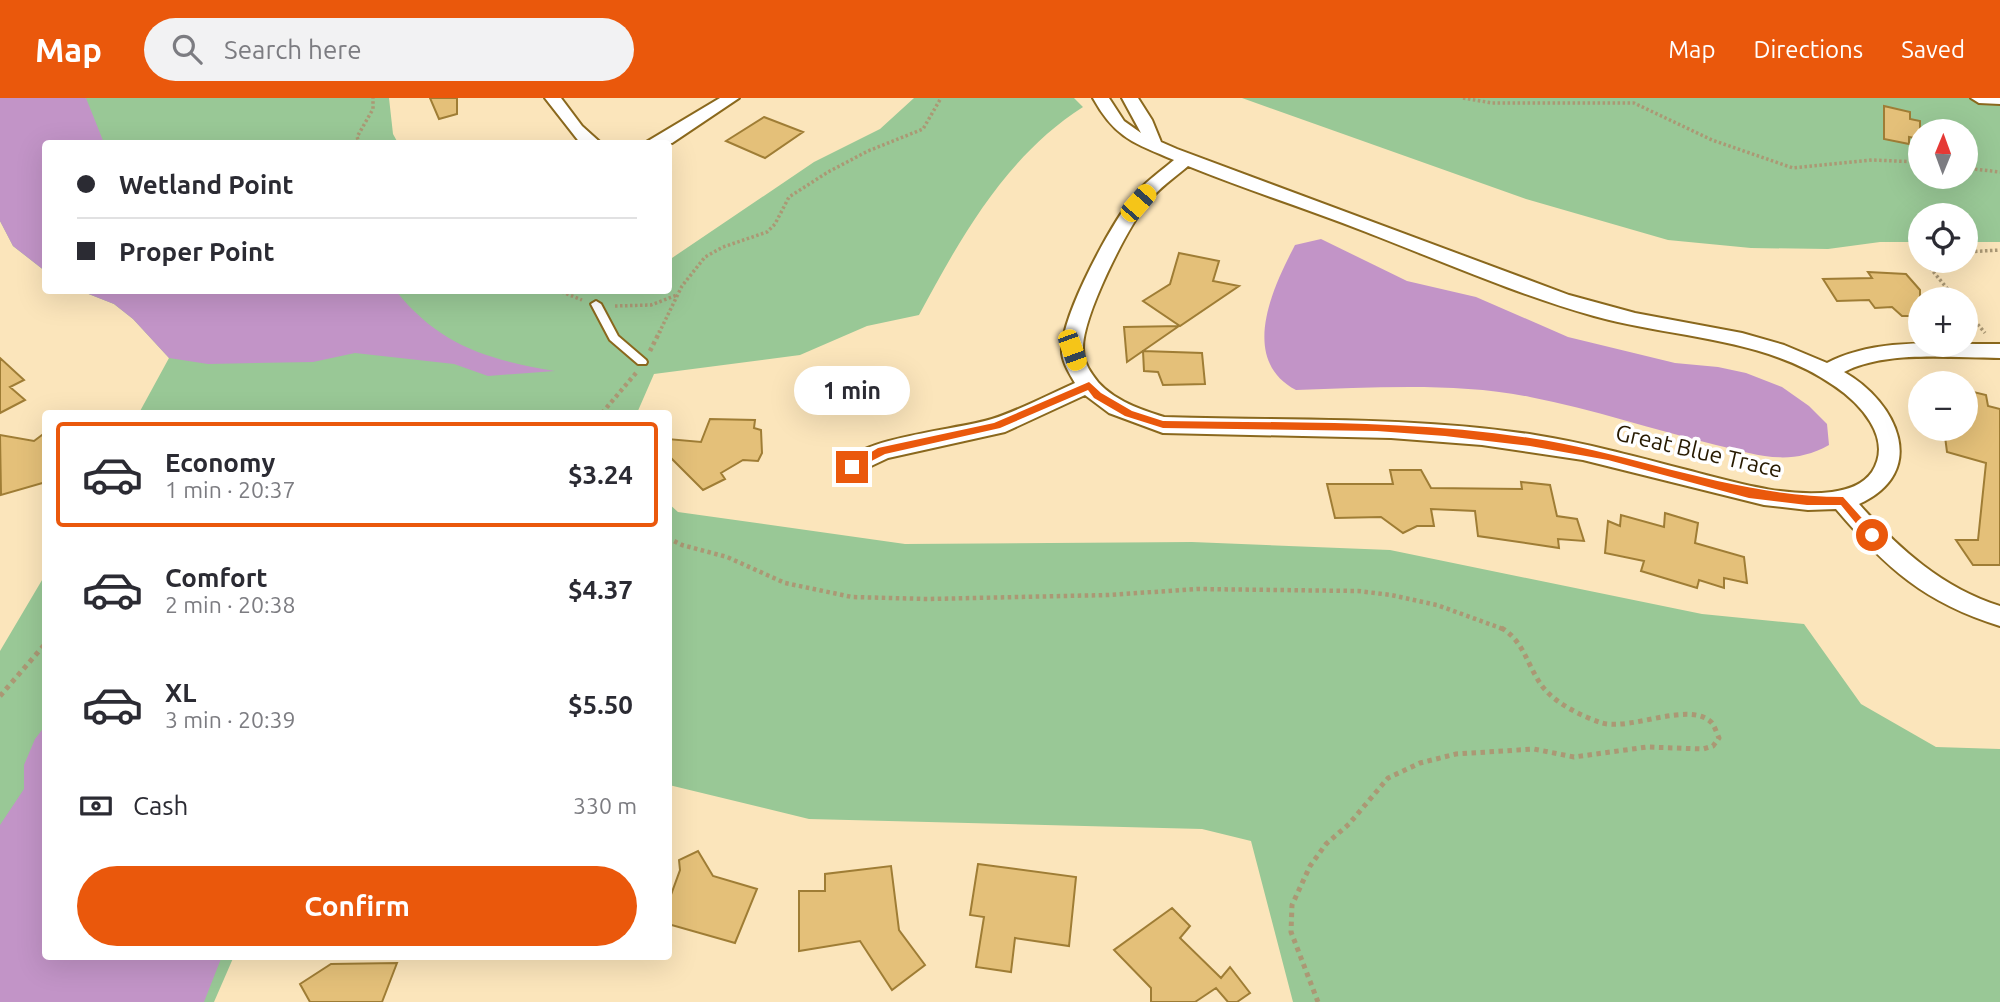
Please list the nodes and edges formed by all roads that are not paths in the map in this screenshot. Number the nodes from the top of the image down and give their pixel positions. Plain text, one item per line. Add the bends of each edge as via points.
1 (553, 98) edge
2 (731, 98) edge
3 (1101, 98) edge
4 (1130, 98) edge
5 (1979, 98) edge
6 (2000, 99) edge
7 (589, 140) edge
8 (663, 140) edge
9 (1154, 145) junction
10 (1185, 159) junction
11 (596, 304) road end
12 (1999, 351) edge
13 (642, 362) road end
14 (1828, 371) junction
15 (1089, 385) junction
16 (852, 467) dead end
17 (1843, 501) junction
18 (2000, 616) edge

1 - 7 street
2 - 8 street
3 - 9 street, Great Blue Trace via 1126,131
4 - 9 street
5 - 6 street
9 - 10 street, Great Blue Trace
10 - 14 street, Great Blue Trace via 1601,312 1767,345
10 - 15 street, Great Blue Trace via 1138,203 1075,329 1072,350
11 - 13 lane via 614,338
12 - 14 street via 1883,352 1856,357
14 - 17 street, Great Blue Trace via 1851,384 1877,411 1891,445 1888,466 1867,492
15 - 16 street via 997,426 882,451
15 - 17 street, Great Blue Trace via 1129,413 1163,425 1445,432 1608,456 1749,494
17 - 18 street via 1904,567 1942,593

